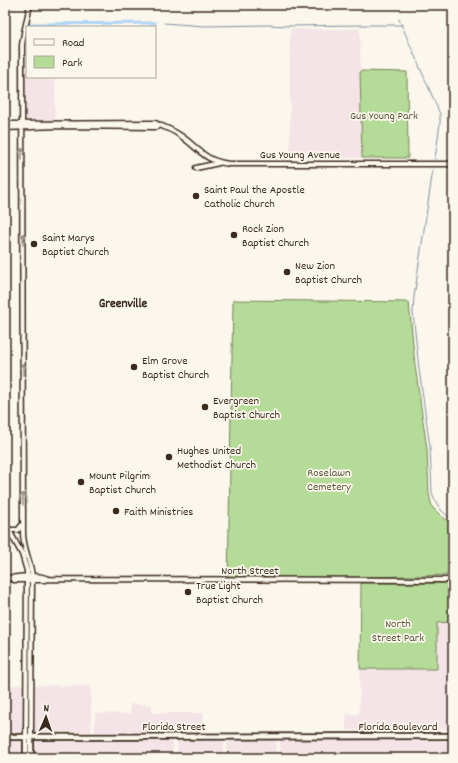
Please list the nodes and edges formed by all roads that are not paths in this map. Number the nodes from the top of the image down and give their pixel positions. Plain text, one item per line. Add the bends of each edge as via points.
1 (30, 5) edge
2 (5, 124) edge
3 (22, 125) junction
4 (5, 128) edge
5 (220, 163) junction
6 (453, 164) edge
7 (196, 168) dead end
8 (5, 523) edge
9 (23, 525) junction
10 (9, 530) junction
11 (26, 568) junction
12 (19, 577) junction
13 (5, 578) edge
14 (10, 578) junction
15 (30, 578) junction
16 (453, 580) edge
17 (29, 736) junction
18 (344, 736) joint
19 (453, 736) edge
20 (5, 737) edge
21 (26, 758) edge
22 (31, 758) edge

1 - 3 street via 23,41
2 - 3 street, Gus Young Avenue
3 - 4 street, Gus Young Avenue
3 - 5 street, Gus Young Avenue via 160,125 177,132 199,152
9 -> 3 street
5 - 6 street, Gus Young Avenue
5 - 7 street
8 - 10 street
9 - 10 street via 18,530
9 - 15 street via 24,546 30,562
10 - 11 street via 19,547
11 - 12 street via 24,574
11 - 15 street
12 - 14 street, North Street
12 - 15 street, North Street
13 - 14 street, North Street
14 - 15 street, North Street
15 - 16 street, North Street
15 - 17 street
17 - 18 main road, Florida Street
17 - 20 main road, Florida Street
17 - 21 main road
17 - 22 main road
18 - 19 main road, Florida Boulevard

